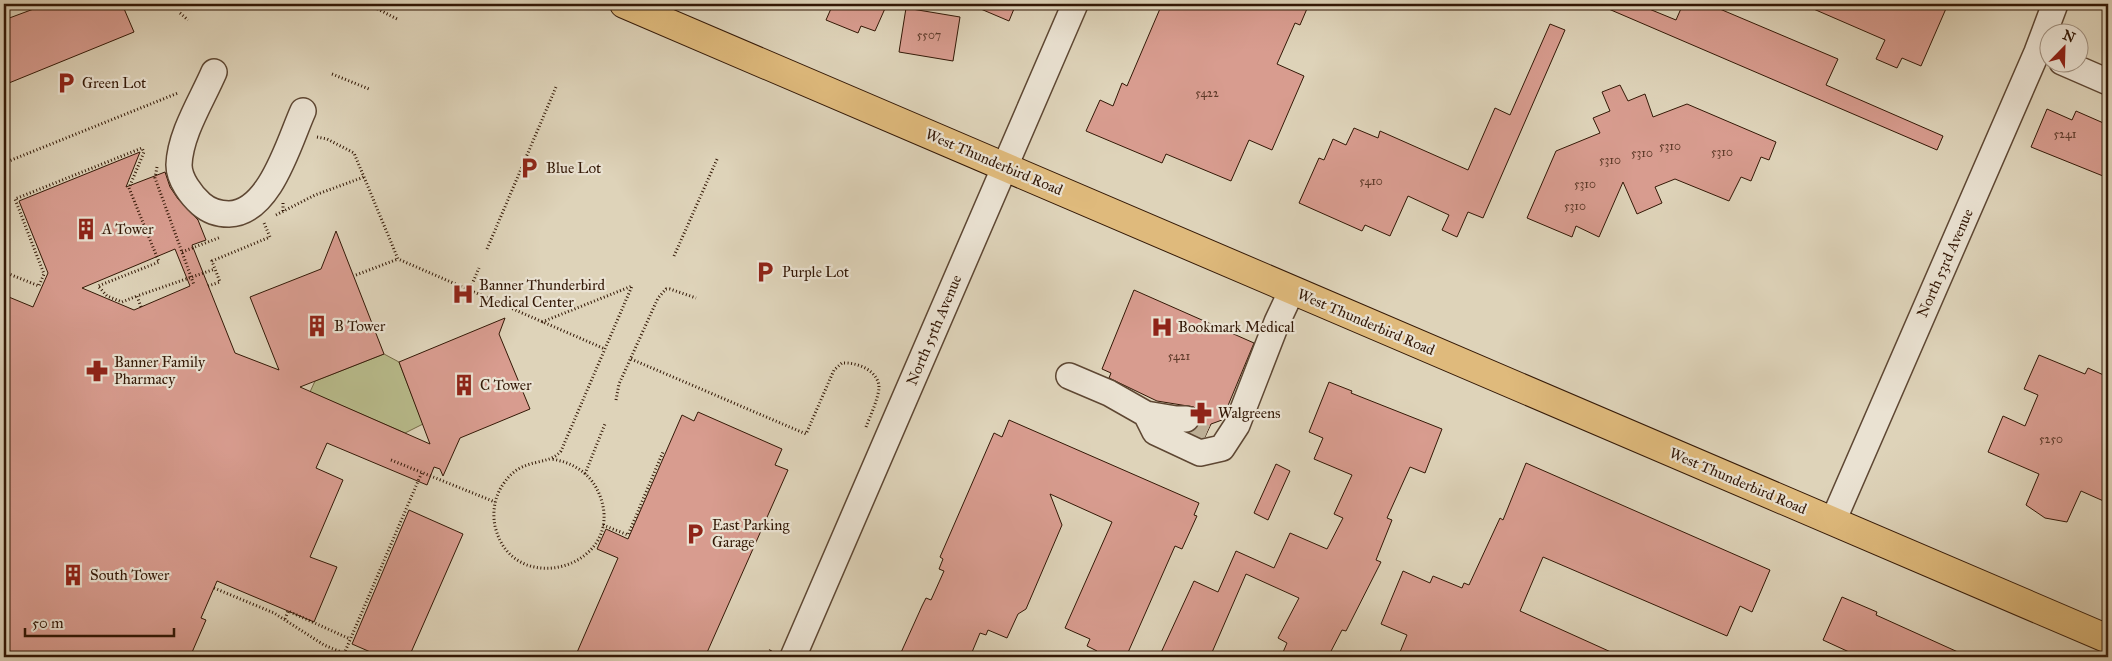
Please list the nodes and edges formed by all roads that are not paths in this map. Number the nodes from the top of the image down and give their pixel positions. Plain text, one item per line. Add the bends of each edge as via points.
1 (624, 4) edge
2 (1075, 4) edge
3 (2055, 4) edge
4 (2051, 22) edge
5 (2040, 62) edge
6 (214, 72) dead end
7 (2085, 72) edge
8 (2108, 82) edge
9 (303, 111) dead end
10 (1004, 166) junction
11 (1292, 290) junction
12 (1069, 376) dead end
13 (1146, 414) junction
14 (1181, 422) tunnel mouth
15 (1833, 521) junction
16 (2108, 639) edge
17 (782, 653) edge

1 - 10 main road, West Thunderbird Road
2 - 10 street, North 55th Avenue
3 - 4 street, North 53rd Avenue
5 - 15 street, North 53rd Avenue
6 - 9 street via 188,132 179,167 182,179 196,199 212,211 233,214 244,210 265,192
7 - 8 street
10 - 11 main road, West Thunderbird Road
10 - 17 street, North 55th Avenue
11 - 13 street via 1237,425 1214,434 1222,448 1200,453 1155,432
11 - 15 main road, West Thunderbird Road
12 - 13 street
13 - 14 street
15 - 16 main road, West Thunderbird Road

